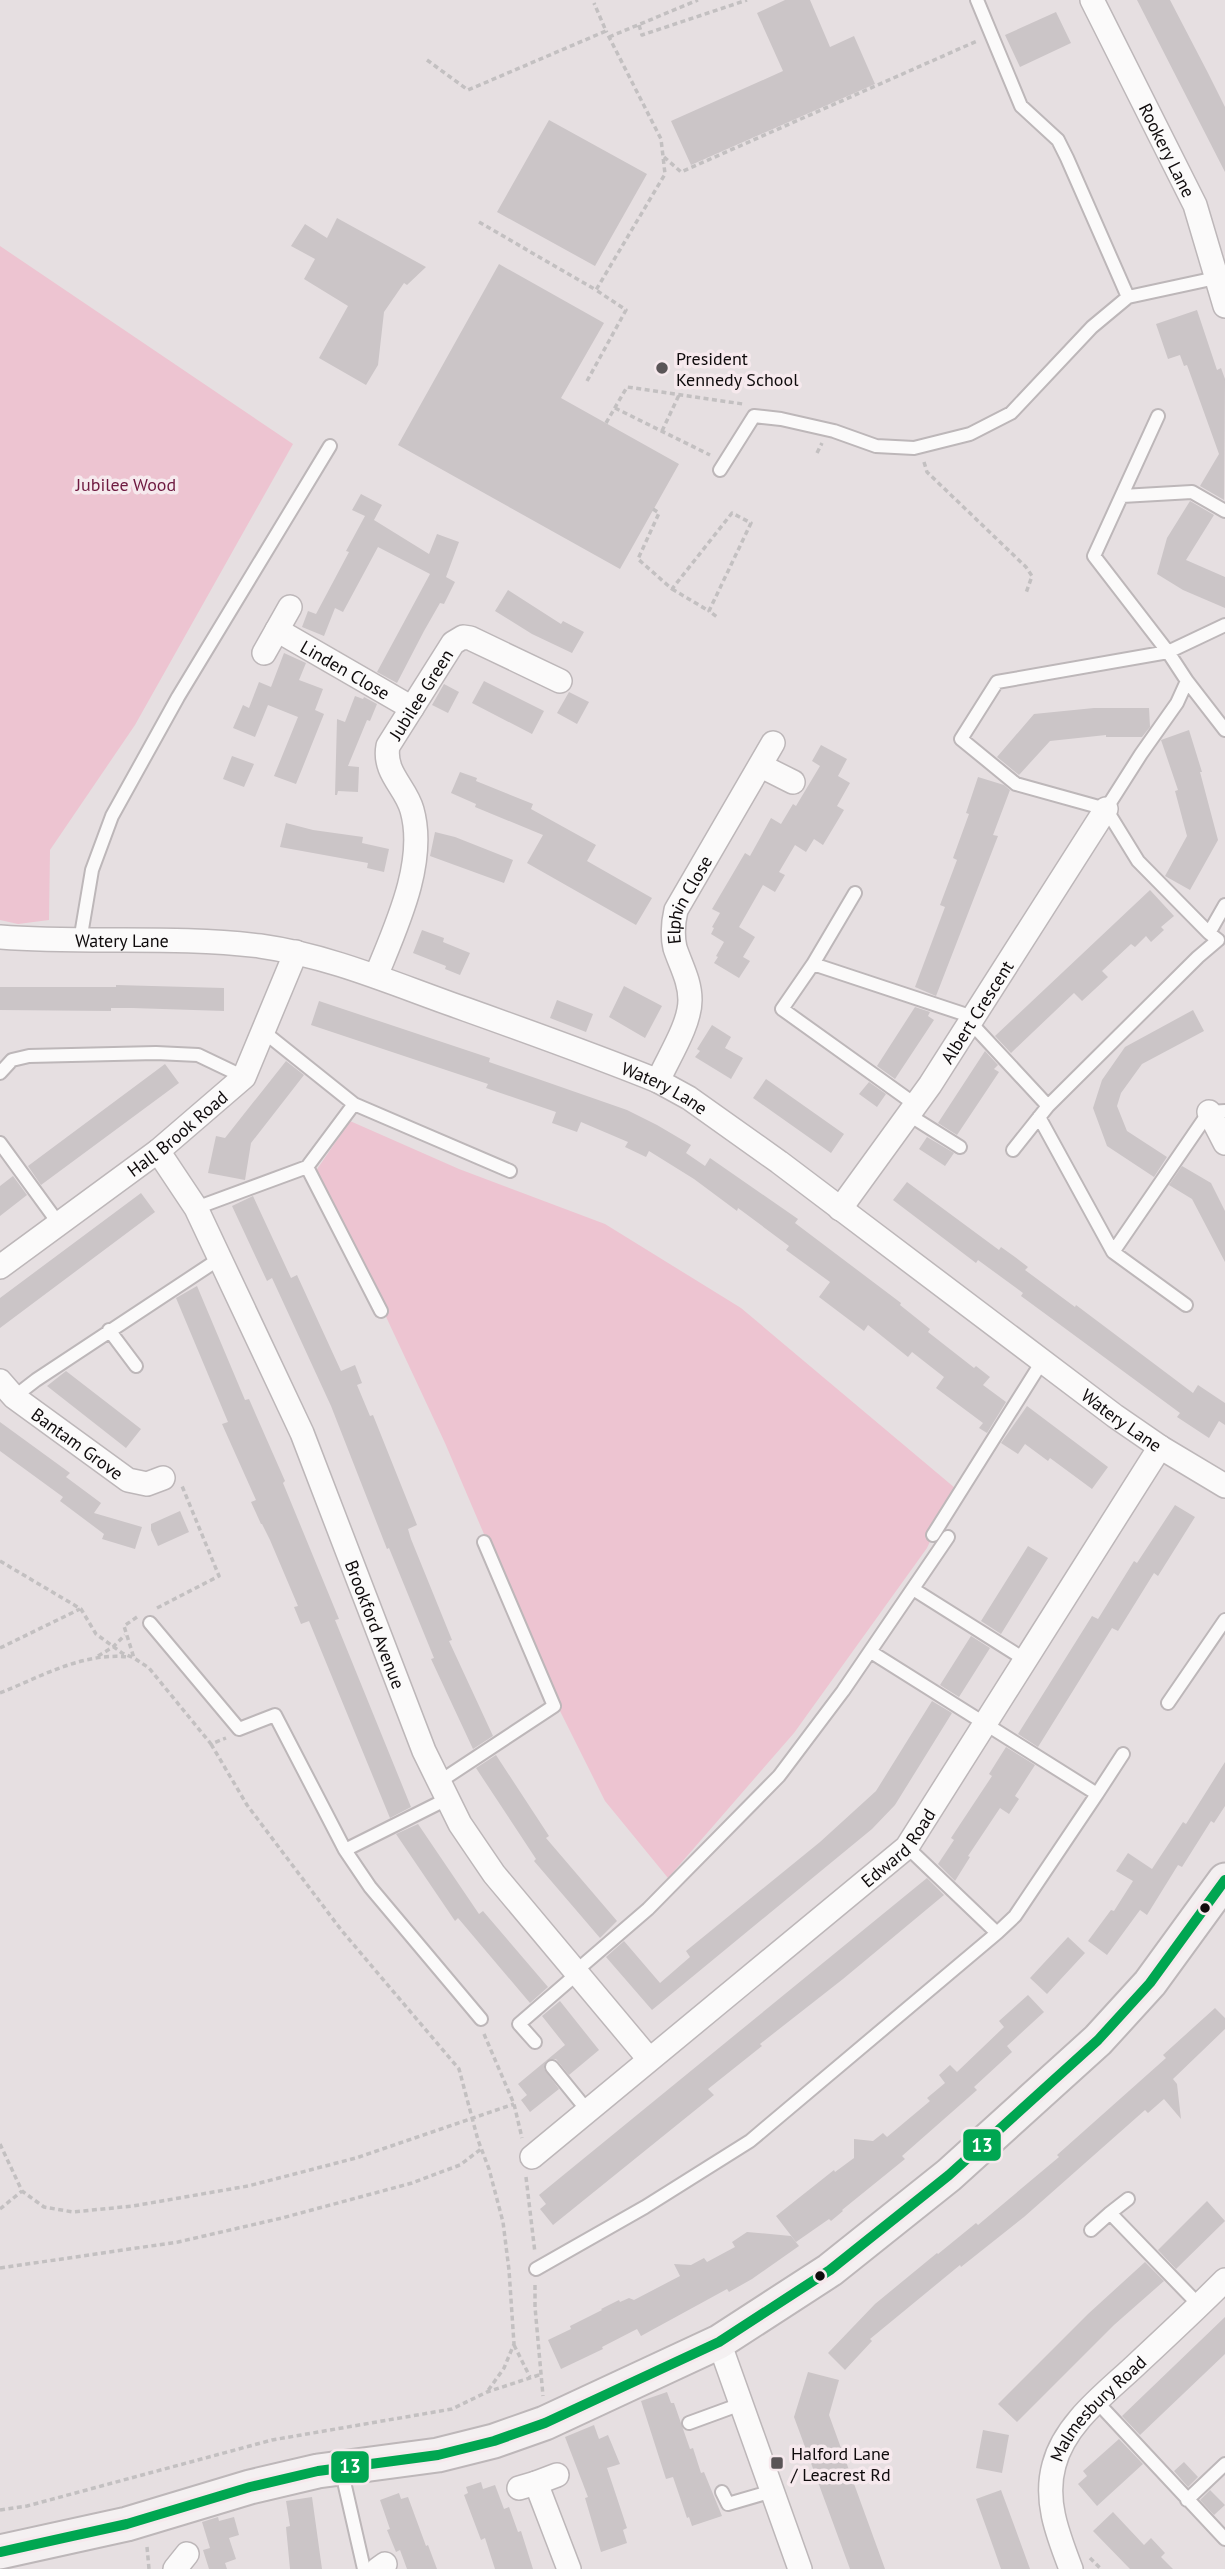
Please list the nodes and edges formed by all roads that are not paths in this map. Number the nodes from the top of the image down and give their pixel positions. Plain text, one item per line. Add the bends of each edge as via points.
1 (977, 0) edge
2 (1092, 0) edge
3 (1222, 293) edge
4 (1128, 298) junction
5 (1158, 416) dead end
6 (330, 446) dead end
7 (722, 466) road end
8 (1122, 496) junction
9 (1225, 511) edge
10 (290, 607) dead end
11 (1225, 625) edge
12 (277, 630) junction
13 (1168, 652) junction
14 (264, 653) dead end
15 (560, 681) dead end
16 (1186, 681) junction
17 (412, 708) junction
18 (1224, 732) edge
19 (773, 743) dead end
20 (761, 766) junction
21 (793, 782) dead end
22 (1106, 810) junction
23 (855, 893) dead end
24 (1225, 905) edge
25 (1209, 933) junction
26 (0, 937) edge
27 (80, 941) junction
28 (296, 952) junction
29 (813, 964) junction
30 (376, 976) junction
31 (972, 1020) junction
32 (264, 1032) junction
33 (0, 1073) edge
34 (244, 1077) junction
35 (657, 1081) junction
36 (354, 1104) junction
37 (1048, 1106) junction
38 (913, 1110) junction
39 (1217, 1111) edge
40 (1039, 1117) junction
41 (0, 1143) edge
42 (1225, 1143) edge
43 (960, 1147) dead end
44 (1013, 1150) dead end
45 (158, 1151) junction
46 (307, 1167) junction
47 (509, 1171) dead end
48 (196, 1208) junction
49 (840, 1209) junction
50 (59, 1224) junction
51 (1113, 1252) junction
52 (219, 1259) junction
53 (0, 1267) edge
54 (1186, 1305) dead end
55 (381, 1311) dead end
56 (109, 1330) junction
57 (1043, 1360) junction
58 (136, 1366) dead end
59 (6, 1393) edge
60 (1160, 1447) junction
61 (163, 1478) road end
62 (1223, 1480) edge
63 (933, 1535) dead end
64 (948, 1537) dead end
65 (484, 1542) dead end
66 (913, 1589) junction
67 (1225, 1620) edge
68 (150, 1623) dead end
69 (871, 1652) junction
70 (1024, 1660) junction
71 (1168, 1703) dead end
72 (984, 1723) junction
73 (1123, 1754) dead end
74 (443, 1791) junction
75 (1097, 1794) junction
76 (907, 1847) junction
77 (345, 1850) junction
78 (1225, 1880) edge
79 (997, 1933) junction
80 (577, 1972) junction
81 (480, 2023) road end
82 (535, 2042) dead end
83 (649, 2059) junction
84 (552, 2067) dead end
85 (587, 2110) junction
86 (527, 2161) road end
87 (1128, 2199) dead end
88 (1110, 2213) junction
89 (1091, 2230) dead end
90 (536, 2269) road end
91 (1225, 2280) edge
92 (1199, 2305) junction
93 (719, 2342) junction
94 (1097, 2402) junction
95 (741, 2404) junction
96 (689, 2423) dead end
97 (1225, 2464) edge
98 (537, 2482) dead end
99 (345, 2486) dead end
100 (773, 2491) junction
101 (722, 2492) dead end
102 (1187, 2500) junction
103 (1225, 2539) edge
104 (0, 2552) edge
105 (376, 2567) edge
106 (569, 2569) edge
107 (800, 2569) edge
108 (1071, 2569) edge

1 - 4 lane via 1021,106 1058,140
2 - 3 street, Rookery Lane via 1195,205
3 - 4 lane
4 - 7 lane via 1092,327 1011,413 970,434 919,447 876,446 834,431 754,416
5 - 8 lane
6 - 27 lane via 178,697 112,816 92,870
8 - 9 lane via 1192,492
8 - 13 lane via 1094,556
10 - 12 street
11 - 13 lane
12 - 14 street
12 - 17 street, Linden Close
13 - 16 lane
13 - 22 lane via 997,682 961,739 1016,784
15 - 17 street, Jubilee Green via 463,637 453,643
16 - 18 lane
16 - 22 lane via 1177,703
17 - 30 street, Jubilee Green via 387,755 393,777 412,807 412,867 404,907
19 - 20 street, Elphin Close
20 - 21 street
20 - 35 street, Elphin Close via 676,910 672,929 690,1002
22 - 25 lane via 1138,861
22 - 31 street, Albert Crescent
23 - 29 lane
24 - 25 lane
25 - 37 lane via 1218,940
26 - 27 street, Watery Lane
27 - 28 street, Watery Lane via 233,944
28 - 30 street, Watery Lane
28 - 32 street, Hall Brook Road
29 - 31 lane
29 - 38 lane via 782,1009
30 - 35 street, Watery Lane
31 - 37 lane
31 - 38 street, Albert Crescent
32 - 34 street, Hall Brook Road
32 - 36 lane
33 - 34 lane via 12,1060 29,1056 156,1053 198,1055
34 - 45 street, Hall Brook Road
35 - 49 street, Watery Lane via 689,1098
36 - 46 lane
36 - 47 lane
37 - 40 lane
38 - 43 lane
38 - 49 street, Albert Crescent
39 - 42 street
39 - 51 lane
40 - 44 lane
40 - 51 lane
41 - 50 lane
45 - 48 street, Brookford Avenue
45 - 50 street, Hall Brook Road
46 - 48 lane
46 - 55 lane
48 - 52 street, Brookford Avenue
49 - 57 street, Watery Lane
50 - 53 street, Hall Brook Road
51 - 54 lane
52 - 56 lane
52 - 74 street, Brookford Avenue via 302,1433
56 - 58 lane
56 - 59 lane via 36,1380
57 - 60 street, Watery Lane
57 - 63 lane
59 - 61 street, Bantam Grove via 128,1480 147,1484
60 - 62 street, Watery Lane
60 - 70 street, Edward Road
64 - 66 lane
65 - 74 lane via 554,1706
66 - 69 lane
66 - 70 lane
67 - 71 lane
68 - 77 lane via 239,1729 275,1715
69 - 72 lane
69 - 80 lane via 779,1776 648,1909
70 - 72 street, Edward Road
72 - 75 lane
72 - 76 street, Edward Road
73 - 75 lane
74 - 77 lane
74 - 80 street, Brookford Avenue via 494,1874
75 - 79 lane via 1016,1916
76 - 79 lane
76 - 83 street, Edward Road
77 - 81 lane
78 - 93 street via 1150,1983 1088,2049 949,2175 841,2262
79 - 90 lane via 750,2141
80 - 82 lane via 519,2024
80 - 83 street, Brookford Avenue
83 - 85 street, Edward Road
84 - 85 lane
85 - 86 street, Edward Road
87 - 88 lane
88 - 89 lane
88 - 92 lane
91 - 92 street, Malmesbury Road
92 - 94 street, Malmesbury Road
93 - 95 street
93 - 104 street via 545,2423 494,2441 438,2455 318,2471 127,2524
94 - 102 lane
94 - 108 street, Malmesbury Road via 1062,2445 1054,2465 1052,2515
95 - 96 lane
95 - 100 street
97 - 102 lane
98 - 106 street
99 - 105 lane
100 - 101 lane via 728,2504
100 - 107 street
102 - 103 lane

